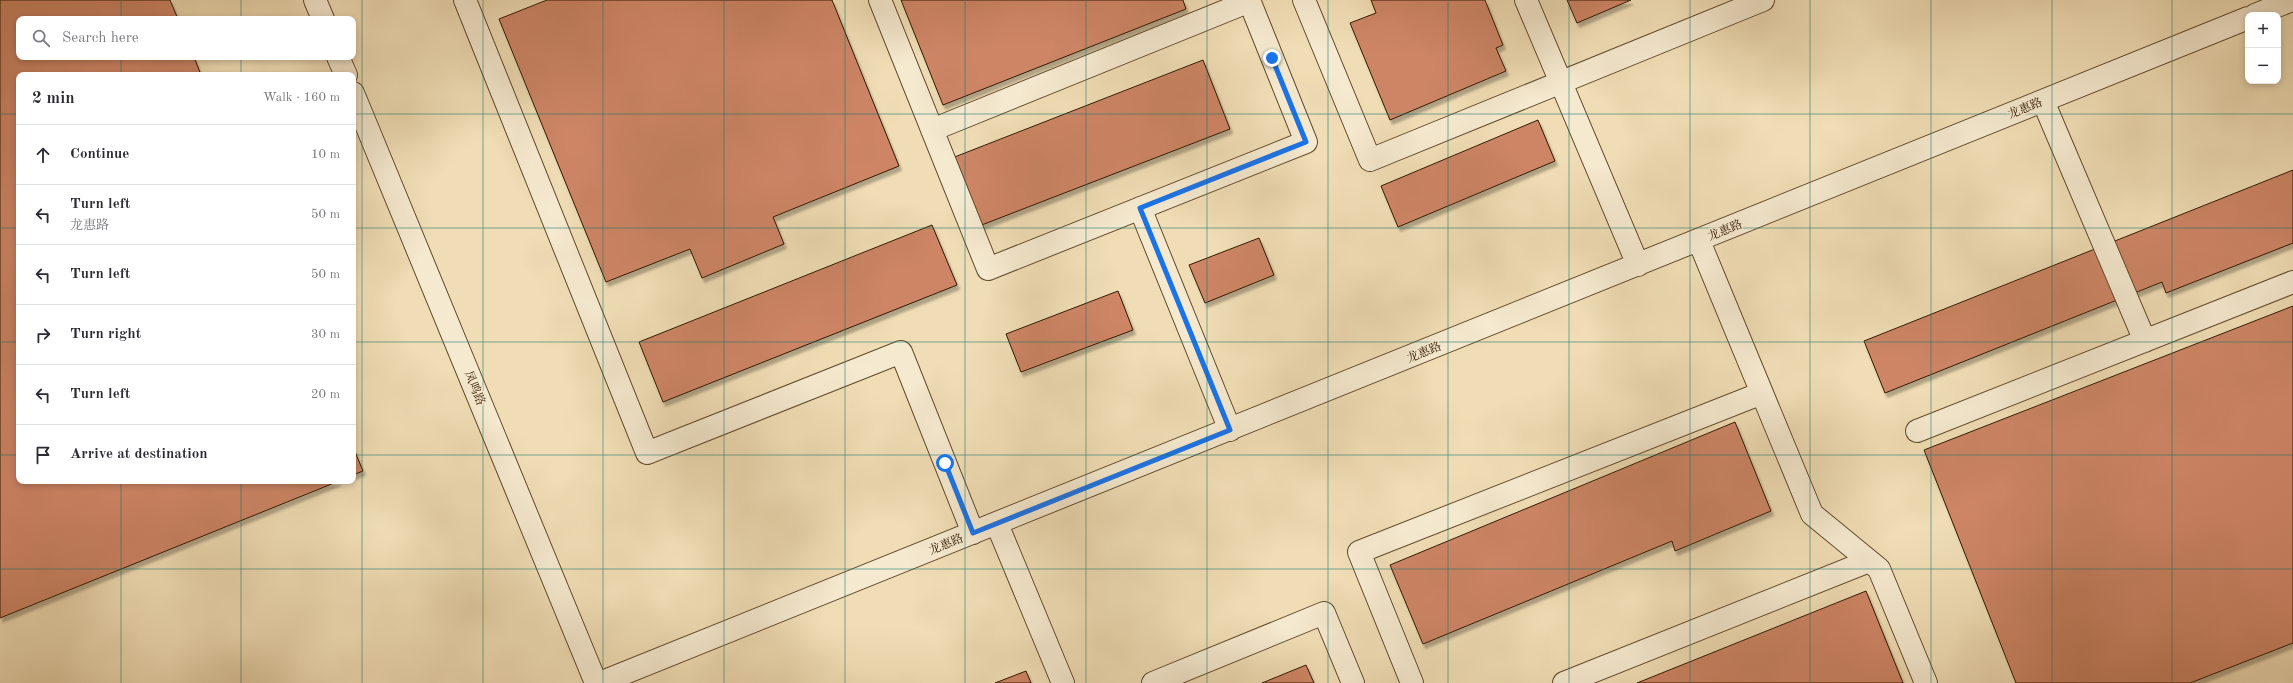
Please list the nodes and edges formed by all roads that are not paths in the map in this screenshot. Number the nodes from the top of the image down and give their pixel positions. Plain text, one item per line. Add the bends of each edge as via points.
1 (315, 0) edge
2 (465, 0) edge
3 (880, 0) edge
4 (1304, 0) edge
5 (1526, 0) edge
6 (1763, 0) edge
7 (2292, 0) edge
8 (1250, 1) edge
9 (2252, 12) edge
10 (2245, 15) edge
11 (322, 16) edge
12 (339, 60) edge
13 (345, 72) edge
14 (1561, 82) junction
15 (356, 100) edge
16 (2043, 101) junction
17 (932, 130) junction
18 (1140, 208) junction
19 (1698, 241) junction
20 (1638, 265) junction
21 (2293, 282) edge
22 (2145, 341) junction
23 (1762, 393) junction
24 (1230, 430) junction
25 (1917, 431) dead end
26 (997, 524) junction
27 (973, 533) junction
28 (1869, 561) junction
29 (596, 683) edge
30 (600, 683) edge
31 (1063, 683) edge
32 (1153, 683) edge
33 (1353, 683) edge
34 (1412, 683) edge
35 (1564, 683) edge
36 (1926, 683) edge

1 - 11 street
2 - 27 street via 647,453 901,352
3 - 17 street
4 - 14 street via 1370,160
5 - 14 street
6 - 14 street
7 - 9 street, 龙惠路
8 - 17 street
8 - 18 street via 1306,142
10 - 16 street, 龙惠路
12 - 13 street
14 - 20 street
15 - 29 street, 凤鸣路
16 - 19 street, 龙惠路
16 - 22 street
17 - 18 street via 988,269
18 - 24 street
19 - 20 street, 龙惠路
19 - 23 street
20 - 24 street, 龙惠路
21 - 22 street
22 - 25 street
23 - 28 street via 1812,514
23 - 34 street via 1360,552
24 - 26 street, 龙惠路
26 - 27 street, 龙惠路
26 - 31 street
27 - 30 street, 龙惠路
28 - 35 street
28 - 36 street via 1879,569
32 - 33 street via 1324,613

